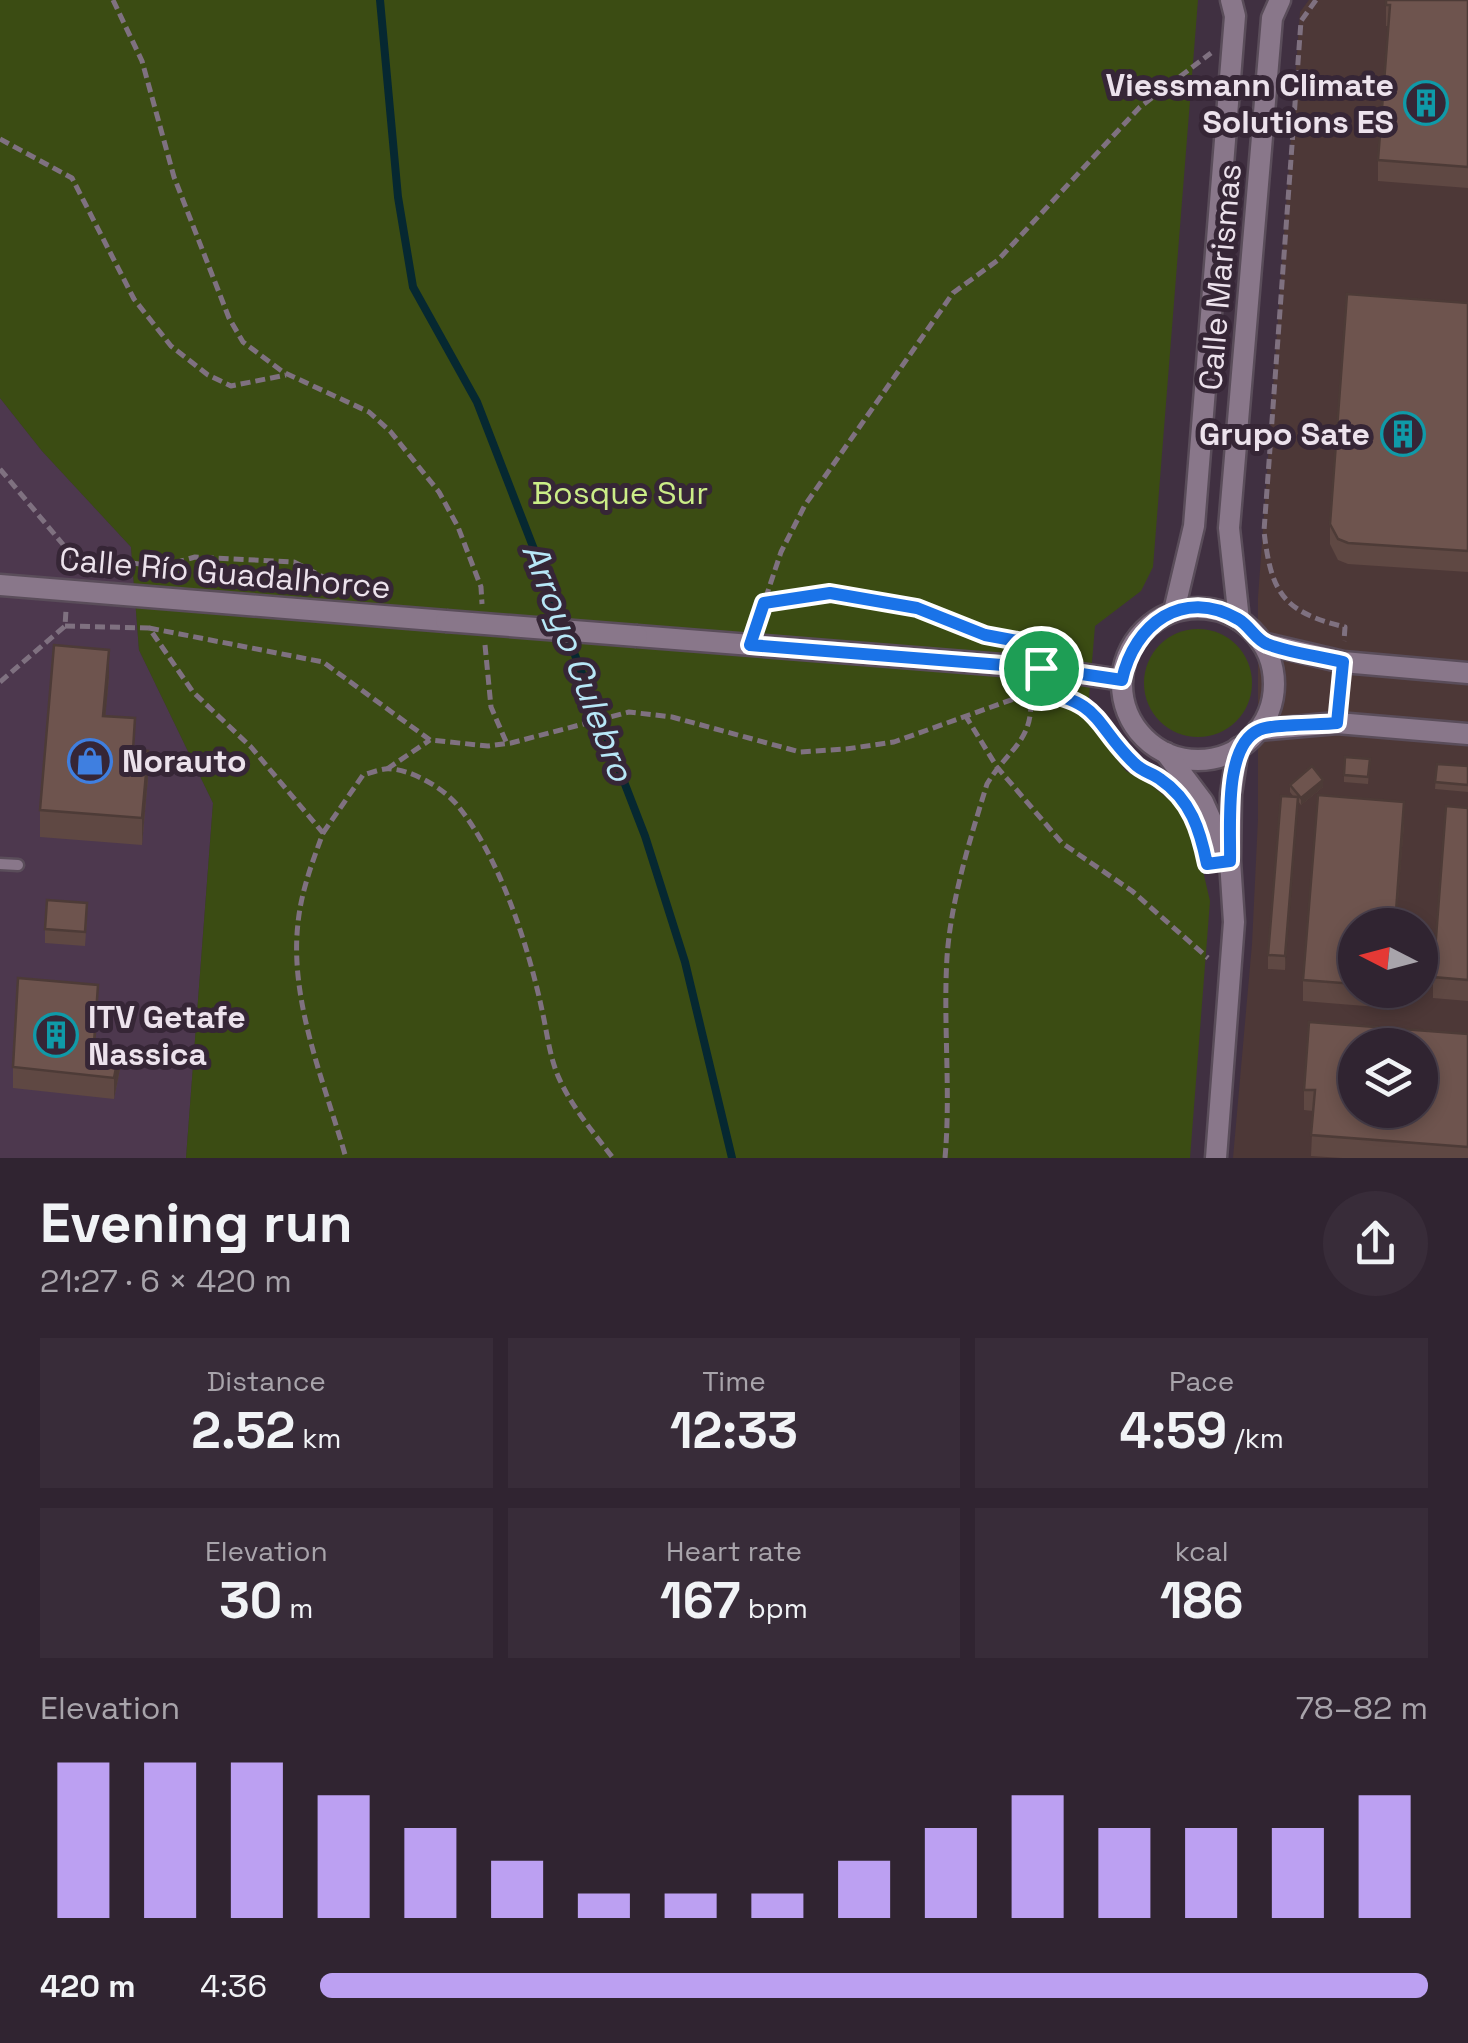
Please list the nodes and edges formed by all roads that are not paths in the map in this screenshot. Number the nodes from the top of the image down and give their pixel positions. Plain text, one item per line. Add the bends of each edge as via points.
1 (1231, 0) edge
2 (1280, 0) edge
3 (0, 584) edge
4 (1174, 612) junction
5 (1239, 620) junction
6 (1262, 643) junction
7 (1468, 673) edge
8 (1122, 680) junction
9 (1258, 730) junction
10 (1468, 734) edge
11 (1238, 748) junction
12 (1166, 752) junction
13 (1230, 861) junction
14 (0, 864) edge
15 (18, 865) dead end
16 (1216, 1158) edge

1 - 4 street, Calle Marismas via 1235,16 1194,526
2 - 5 street, Calle Marismas via 1272,18 1229,528
3 - 8 street, Calle Río Guadalhorce, bridge via 1041,668
4 - 5 street via 1218,610
4 - 8 street via 1137,638
5 - 6 street
6 - 7 street via 1343,662
6 - 9 street via 1274,687
8 - 12 street via 1133,723
9 - 10 street via 1337,723
9 - 11 street
11 - 12 street via 1190,760
11 - 13 street
12 - 13 street via 1203,802
13 - 16 street via 1234,922
14 - 15 lane

